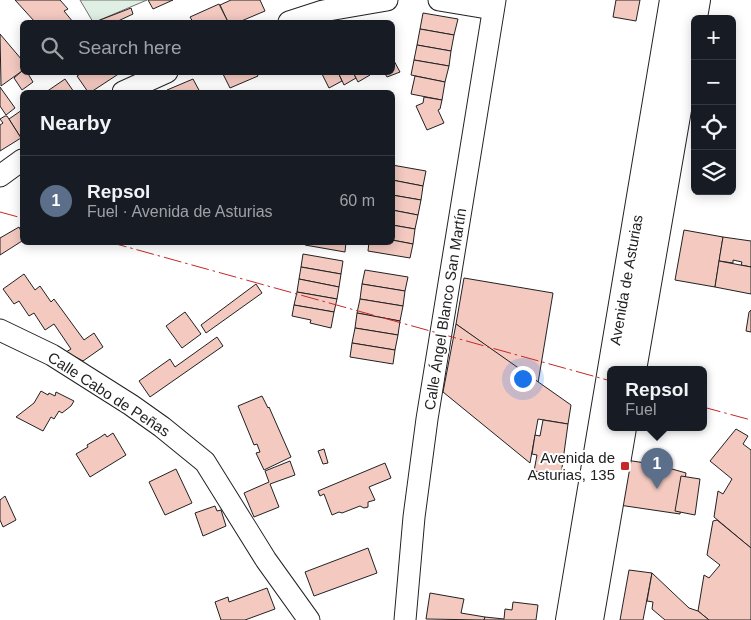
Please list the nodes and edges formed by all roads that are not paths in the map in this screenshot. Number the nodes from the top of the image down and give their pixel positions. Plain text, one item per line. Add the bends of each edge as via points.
1 (388, 0) edge
2 (439, 0) edge
3 (673, 0) edge
4 (697, 0) edge
5 (494, 4) edge
6 (295, 20) edge
7 (160, 75) edge
8 (127, 90) edge
9 (20, 161) edge
10 (0, 176) edge
11 (0, 330) edge
12 (612, 366) edge
13 (634, 366) edge
14 (607, 393) edge
15 (622, 431) edge
16 (309, 620) edge
17 (405, 620) edge
18 (569, 620) edge
19 (590, 620) edge

1 - 6 street via 323,11
2 - 5 street
3 - 12 main road, Avenida de Asturias
4 - 13 main road, Avenida de Asturias
5 - 17 street, Calle Ángel Blanco San Martín via 427,419
7 - 8 street
9 - 10 street
11 - 16 street, Calle Cabo de Peñas via 52,355 131,405 205,462 266,560
14 - 18 main road, Avenida de Asturias
15 - 19 main road

